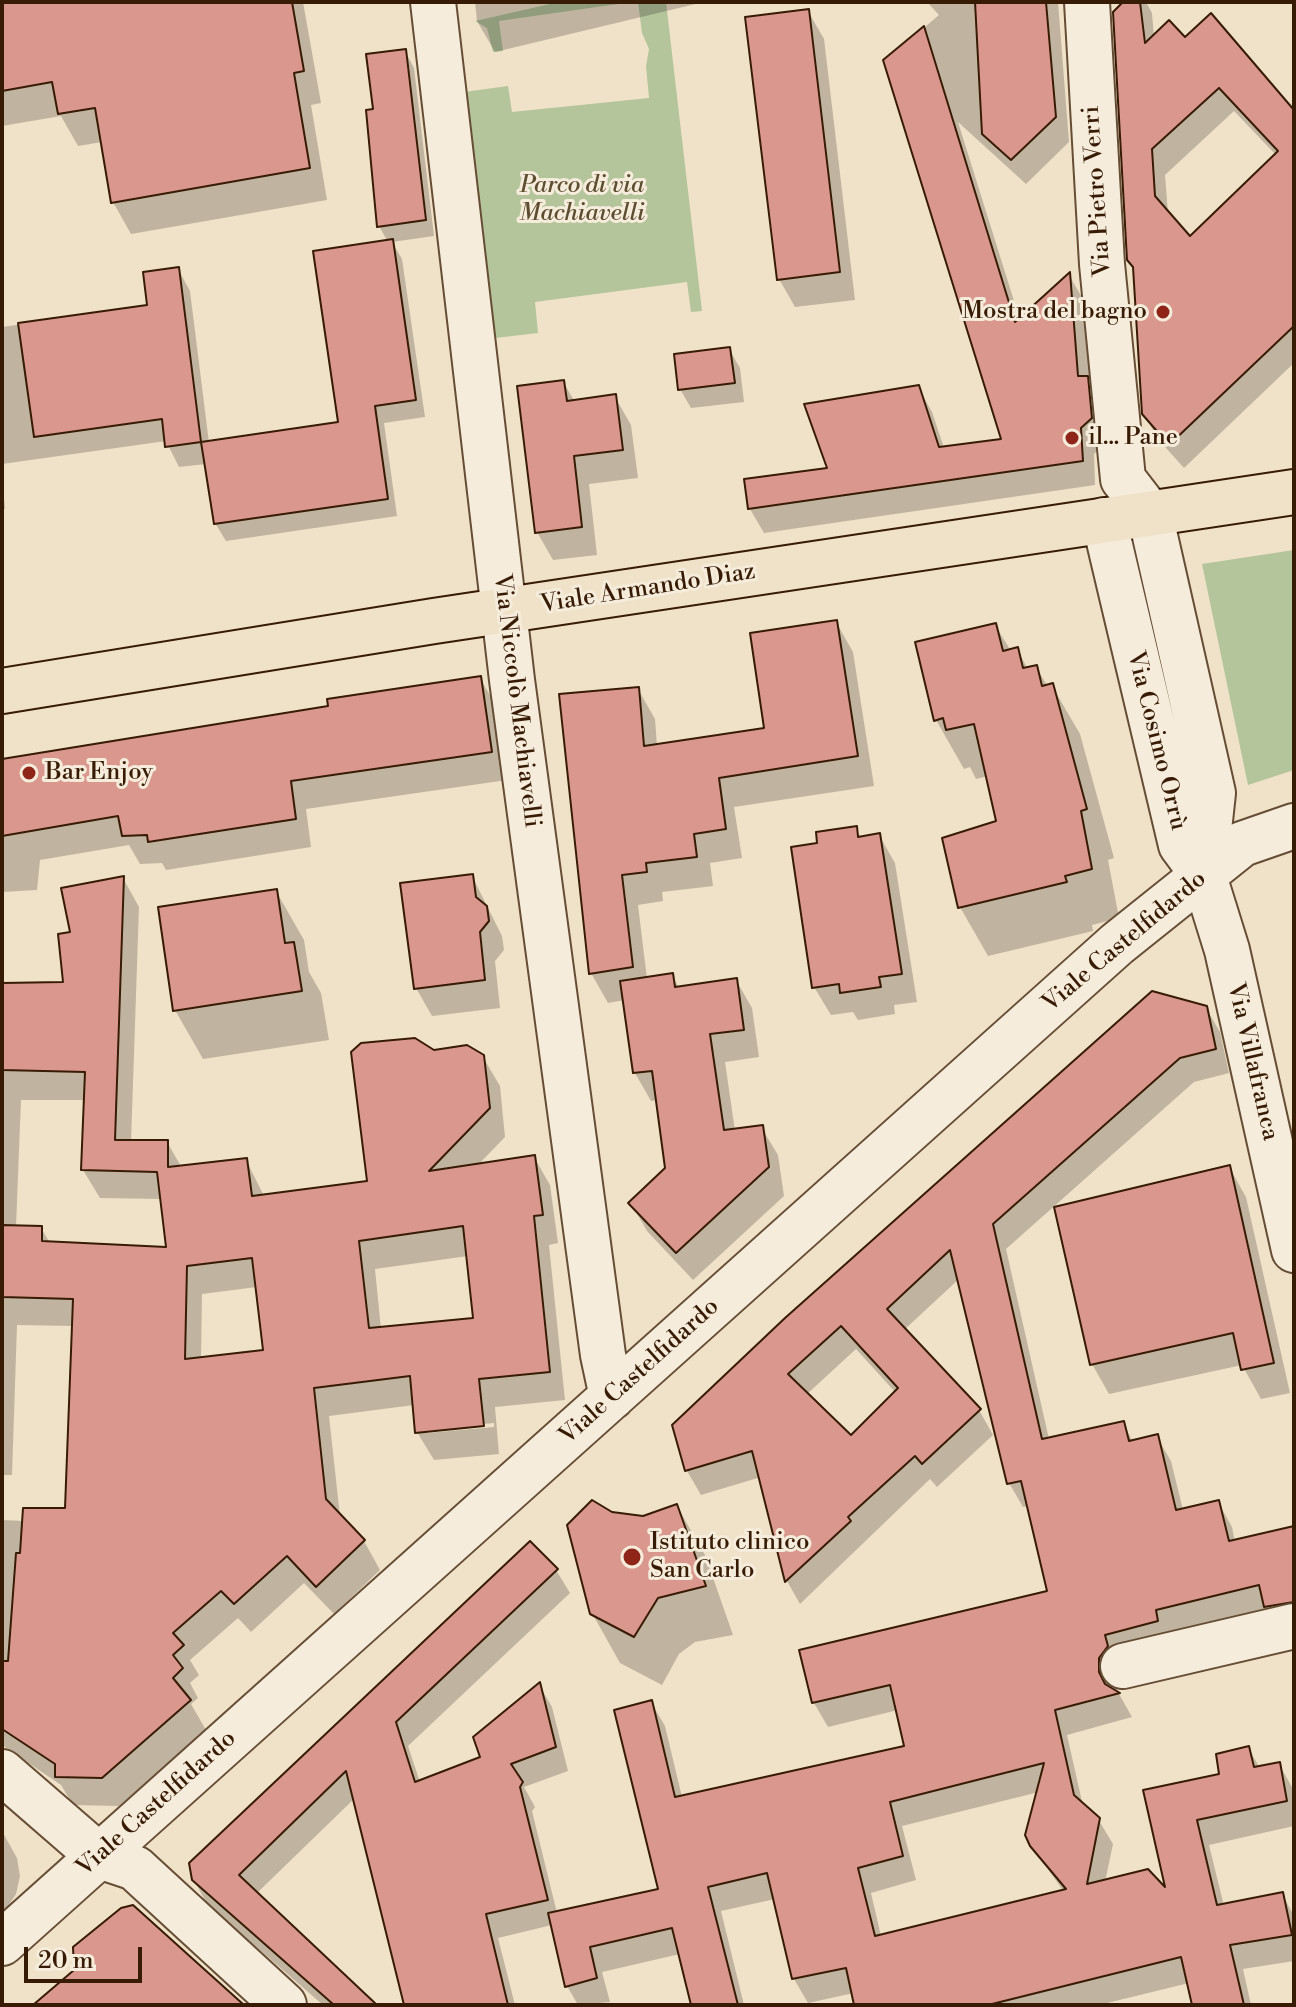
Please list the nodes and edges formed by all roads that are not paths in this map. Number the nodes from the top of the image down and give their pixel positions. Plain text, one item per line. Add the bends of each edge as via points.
1 (433, 2) edge
2 (1087, 2) edge
3 (1294, 492) edge
4 (1150, 514) junction
5 (1104, 520) junction
6 (505, 611) junction
7 (2, 691) edge
8 (1294, 826) edge
9 (1204, 876) junction
10 (1294, 1250) edge
11 (612, 1397) junction
12 (1294, 1626) edge
13 (1123, 1666) dead end
14 (2, 1772) edge
15 (99, 1856) junction
16 (2, 1943) edge
17 (284, 2005) edge

1 - 6 street, Via Niccolò Machiavelli
2 - 4 street, Via Pietro Verri via 1102,264 1123,479
3 - 4 main road, Viale Armando Diaz
4 - 5 main road, Viale Armando Diaz
4 - 9 street, Via Cosimo Orrù via 1213,793
5 - 6 main road, Viale Armando Diaz
5 - 9 street, Via Cosimo Orrù via 1181,845
6 - 7 main road, Viale Armando Diaz
6 - 11 street, Via Niccolò Machiavelli
8 - 9 street, Viale Castelfidardo via 1242,844
9 - 10 street, Via Villafranca via 1227,950
9 - 11 street, Viale Castelfidardo via 1117,944
11 - 15 street, Viale Castelfidardo
12 - 13 street
14 - 15 street
15 - 16 street, Viale Castelfidardo
15 - 17 street via 135,1868

